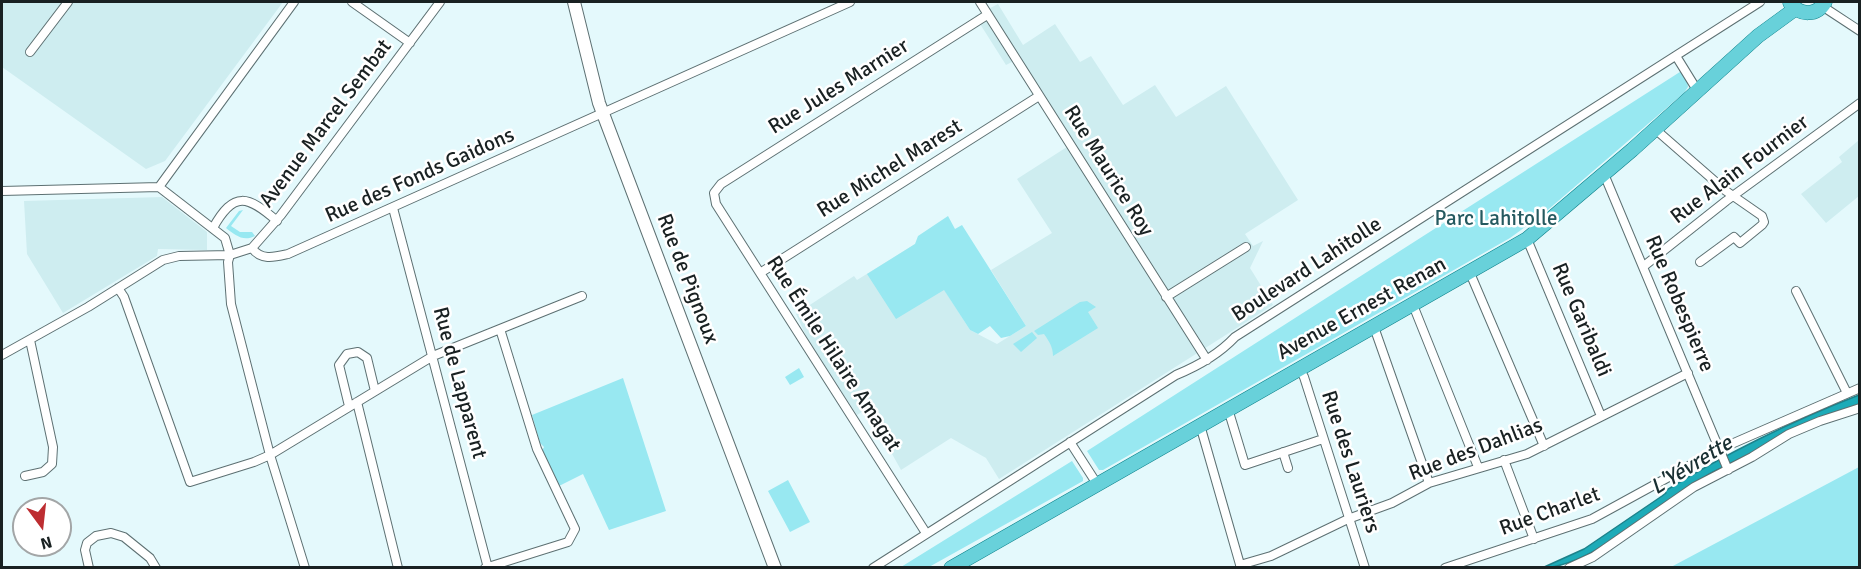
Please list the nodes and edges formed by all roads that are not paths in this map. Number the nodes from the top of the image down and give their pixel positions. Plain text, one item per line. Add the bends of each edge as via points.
1 (68, 2) edge
2 (294, 2) edge
3 (352, 2) edge
4 (440, 2) edge
5 (574, 2) edge
6 (850, 2) edge
7 (980, 2) edge
8 (1760, 2) edge
9 (1791, 4) edge
10 (1824, 4) edge
11 (987, 15) junction
12 (1860, 31) edge
13 (410, 43) junction
14 (30, 52) dead end
15 (1676, 56) junction
16 (1697, 90) junction
17 (1039, 96) junction
18 (1860, 103) edge
19 (603, 113) junction
20 (1655, 129) junction
21 (1604, 174) junction
22 (159, 187) junction
23 (2, 191) edge
24 (714, 193) joint
25 (1734, 196) junction
26 (393, 208) junction
27 (279, 218) junction
28 (213, 228) junction
29 (1527, 239) junction
30 (1246, 247) dead end
31 (252, 248) junction
32 (230, 255) junction
33 (1700, 262) dead end
34 (1644, 266) junction
35 (760, 273) junction
36 (1470, 273) junction
37 (118, 288) junction
38 (1796, 291) dead end
39 (582, 296) dead end
40 (1166, 297) junction
41 (1413, 305) junction
42 (1374, 327) junction
43 (500, 329) junction
44 (30, 340) junction
45 (2, 355) edge
46 (433, 356) junction
47 (1207, 360) junction
48 (1299, 368) junction
49 (1688, 374) junction
50 (1860, 388) edge
51 (375, 391) junction
52 (1847, 393) junction
53 (353, 404) junction
54 (1815, 408) junction
55 (1860, 408) edge
56 (1228, 409) junction
57 (1601, 416) junction
58 (1820, 420) junction
59 (1200, 425) junction
60 (1323, 439) junction
61 (1070, 442) junction
62 (1544, 446) junction
63 (1283, 452) junction
64 (1721, 452) junction
65 (270, 455) junction
66 (1504, 460) junction
67 (1478, 467) junction
68 (1288, 468) dead end
69 (1728, 468) junction
70 (25, 476) dead end
71 (1429, 483) junction
72 (1097, 484) junction
73 (1348, 519) junction
74 (926, 533) junction
75 (1534, 539) junction
76 (1241, 566) edge
77 (89, 567) edge
78 (156, 567) edge
79 (305, 567) edge
80 (398, 567) edge
81 (487, 567) edge
82 (775, 567) edge
83 (873, 567) edge
84 (951, 567) edge
85 (1365, 567) edge
86 (1445, 567) edge
87 (1569, 567) edge

1 - 14 street
2 - 22 street
3 - 13 street
4 - 13 street, Avenue Marcel Sembat
5 - 19 main road, Rue de Pignoux
6 - 19 street, Rue des Fonds Gaidons
7 - 11 street, Rue Maurice Roy
8 - 15 street, Boulevard Lahitolle
9 - 10 main road via 1807,13
9 - 16 main road, Avenue Ernest Renan
10 - 12 street
11 - 17 street, Rue Maurice Roy
11 - 24 street, Rue Jules Marnier via 721,184
13 - 27 street, Avenue Marcel Sembat
15 - 16 street
15 - 47 street, Boulevard Lahitolle via 1235,337
16 - 20 main road, Avenue Ernest Renan
17 - 35 street, Rue Michel Marest
17 - 40 street, Rue Maurice Roy
18 - 25 street, Rue Alain Fournier
19 - 26 street, Rue des Fonds Gaidons
19 - 82 main road, Rue de Pignoux
20 - 21 main road, Avenue Ernest Renan
20 - 25 street
21 - 29 main road, Avenue Ernest Renan
21 - 34 street, Rue Robespierre
22 - 23 street
22 - 28 street
24 - 35 street, Rue Émile Hilaire Amagat via 716,204
25 - 33 street via 1762,216 1764,222 1740,243 1734,237
25 - 34 street, Rue Alain Fournier
26 - 31 street, Rue des Fonds Gaidons via 288,254 267,257
26 - 46 street, Rue de Lapparent
27 - 28 street via 241,200 228,207
27 - 31 street, Avenue Marcel Sembat
28 - 32 street via 225,238
29 - 36 main road, Avenue Ernest Renan
29 - 57 street, Rue Garibaldi
30 - 40 street
31 - 32 street, Avenue Marcel Sembat
32 - 37 street, Avenue Marcel Sembat via 164,260
32 - 65 street via 231,304
34 - 49 street, Rue Robespierre
35 - 74 street, Rue Émile Hilaire Amagat
36 - 41 main road, Avenue Ernest Renan
36 - 62 street
37 - 44 street, Avenue Marcel Sembat
37 - 65 street via 190,482
38 - 52 street
39 - 43 street
40 - 47 street, Rue Maurice Roy
41 - 42 main road, Avenue Ernest Renan
41 - 67 street
42 - 48 main road, Avenue Ernest Renan
42 - 71 street
43 - 46 street
43 - 81 street via 537,449 575,529 568,542
44 - 45 street, Avenue Marcel Sembat
44 - 70 street via 53,447 52,464 42,472
46 - 51 street
46 - 81 street, Rue de Lapparent
47 - 61 street, Boulevard Lahitolle via 1176,375
48 - 56 main road, Avenue Ernest Renan
48 - 60 street, Rue des Lauriers
49 - 57 street, Rue des Dahlias
49 - 64 street, Rue Robespierre
50 - 52 street, Rue Charlet
51 - 53 street
51 - 53 street via 367,358 358,352 347,354 339,365
52 - 54 street, Rue Charlet
53 - 65 street
53 - 80 street
54 - 58 street
54 - 64 street, Rue Charlet
55 - 58 street
56 - 59 main road, Avenue Ernest Renan
56 - 63 street via 1245,465
57 - 62 street, Rue des Dahlias
58 - 69 street
59 - 72 main road, Avenue Ernest Renan
59 - 76 street
60 - 63 street
60 - 73 street, Rue des Lauriers
61 - 72 street
61 - 74 street, Boulevard Lahitolle
62 - 66 street, Rue des Dahlias
63 - 68 street
64 - 69 street, Rue Robespierre
64 - 75 street, Rue Charlet via 1592,519
65 - 79 street
66 - 67 street, Rue des Dahlias
66 - 75 street
67 - 71 street, Rue des Dahlias
69 - 87 street via 1593,556
71 - 73 street, Rue des Dahlias
72 - 84 main road, Avenue Ernest Renan
73 - 76 street, Rue des Dahlias
73 - 85 street, Rue des Lauriers
74 - 83 street, Boulevard Lahitolle
75 - 86 street, Rue Charlet
77 - 78 street via 84,550 87,543 111,533 124,537

